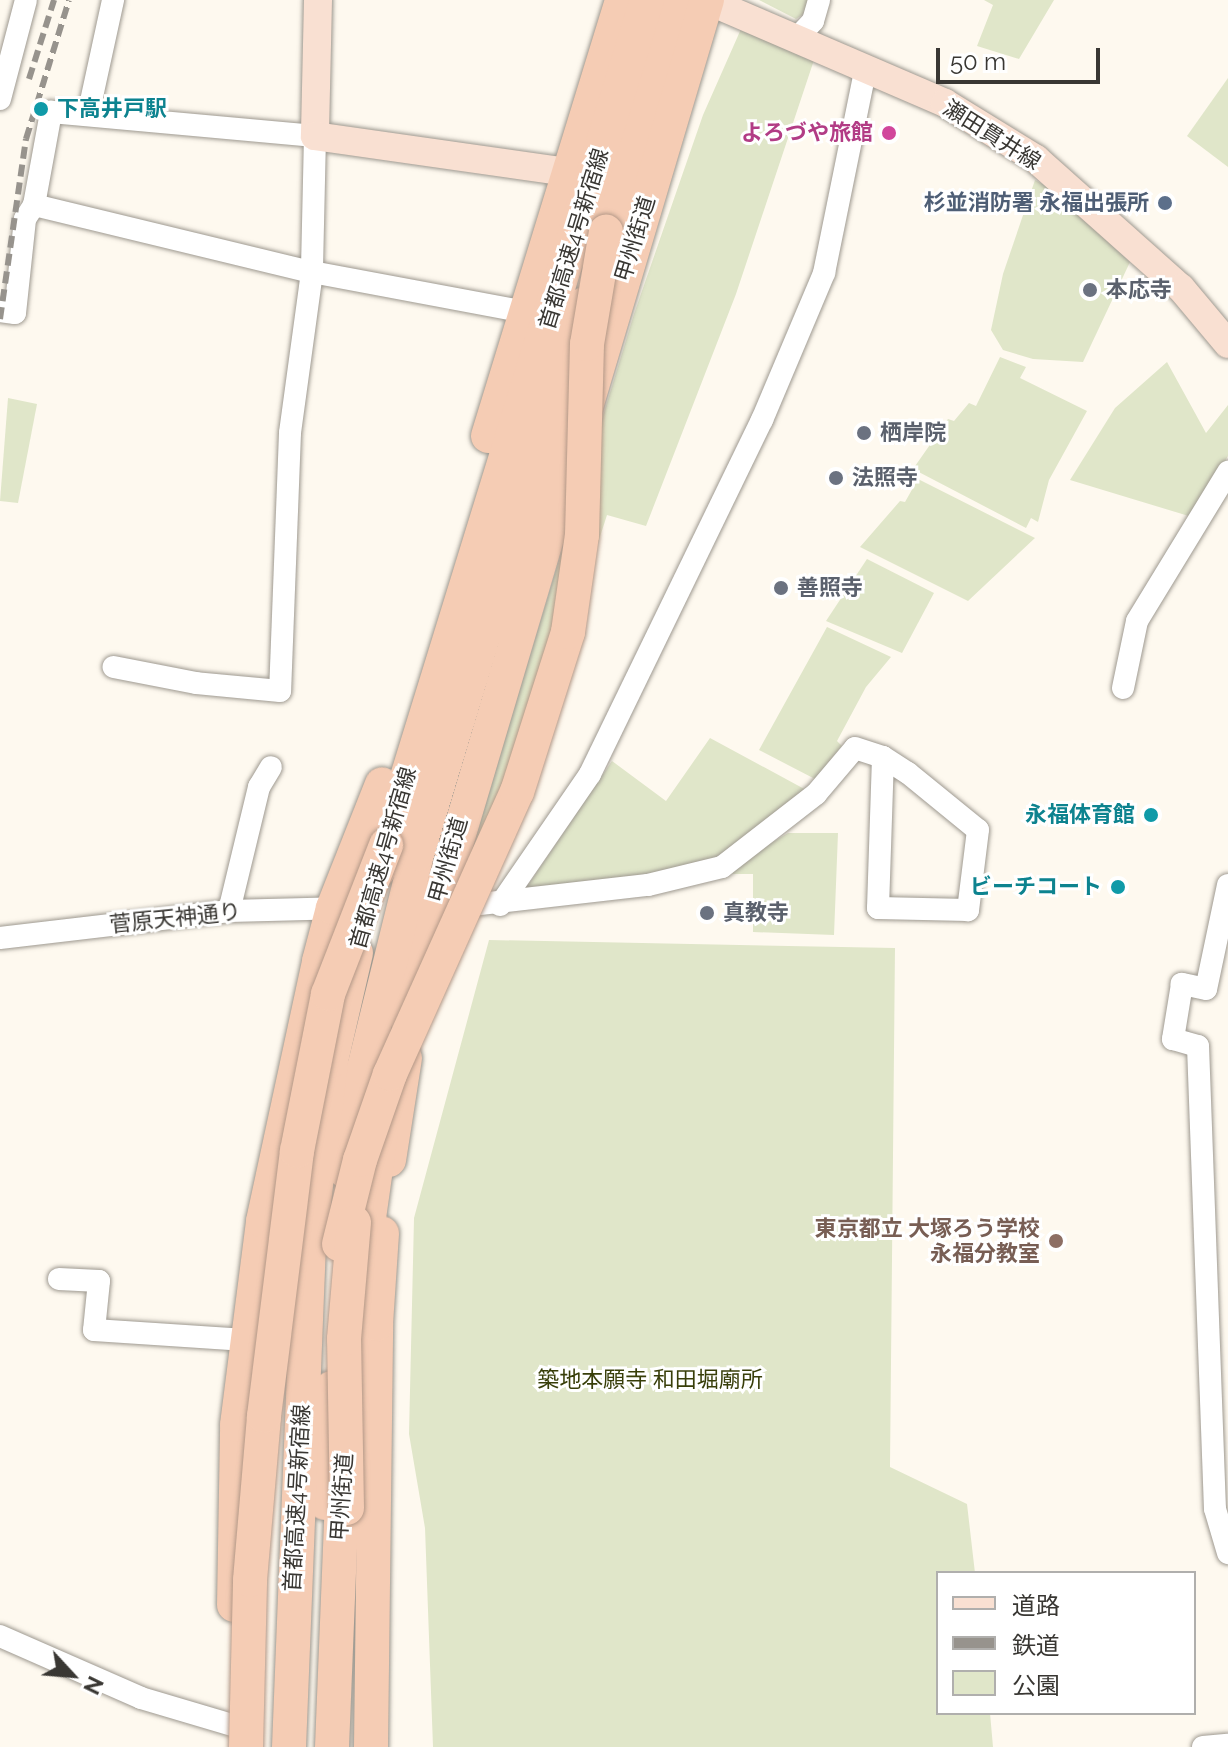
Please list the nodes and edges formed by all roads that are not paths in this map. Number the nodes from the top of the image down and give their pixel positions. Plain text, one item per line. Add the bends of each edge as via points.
1 (26, 0) edge
2 (113, 0) edge
3 (318, 0) edge
4 (622, 0) edge
5 (647, 0) edge
6 (676, 0) edge
7 (819, 0) edge
8 (711, 2) edge
9 (789, 34) junction
10 (866, 67) junction
11 (0, 99) edge
12 (88, 115) junction
13 (315, 136) junction
14 (568, 172) junction
15 (34, 205) junction
16 (606, 232) junction
17 (312, 272) junction
18 (8, 312) edge
19 (526, 312) junction
20 (1228, 344) edge
21 (1228, 472) edge
22 (114, 667) dead end
23 (1123, 688) dead end
24 (883, 757) junction
25 (271, 767) dead end
26 (386, 845) junction
27 (1228, 885) edge
28 (435, 905) junction
29 (500, 905) junction
30 (342, 908) junction
31 (229, 911) junction
32 (0, 938) edge
33 (390, 1074) junction
34 (286, 1104) junction
35 (339, 1244) junction
36 (59, 1279) dead end
37 (376, 1324) junction
38 (246, 1340) junction
39 (1228, 1553) edge
40 (0, 1636) edge
41 (237, 1740) edge
42 (1228, 1745) edge
43 (262, 1747) edge
44 (272, 1747) edge
45 (289, 1747) edge
46 (315, 1747) edge
47 (332, 1747) edge
48 (342, 1747) edge
49 (357, 1747) edge
50 (371, 1747) edge
51 (1203, 1747) edge

1 - 11 street
2 - 12 street
3 - 13 main road
4 - 14 highway
5 - 26 highway, 首都高速4号新宿線
6 - 16 highway, 首都高速4号新宿線
7 - 9 street via 813,21
8 - 9 main road, 瀬田貫井線
8 - 28 highway, 甲州街道
9 - 10 main road, 瀬田貫井線
10 - 20 main road, 瀬田貫井線 via 945,103 1036,159 1181,288
10 - 29 street via 824,273 762,420 590,774
12 - 13 street
12 - 15 street via 51,112
13 - 14 main road
13 - 17 street
14 - 19 highway
15 - 17 street
15 - 18 street via 25,219
16 - 33 highway, bridge via 587,344 582,535 568,632 517,792
16 - 35 highway, 首都高速4号新宿線, bridge via 383,979 348,1158
17 - 19 street
17 - 22 street via 290,433 280,691 196,683
19 - 30 highway
21 - 23 street via 1137,621
24 - 24 street via 878,908 968,910 978,830
24 - 29 street via 848,750 816,794 722,867 648,885
25 - 31 street via 259,787
26 - 41 highway, bridge via 328,994 297,1151 260,1461
26 - 45 highway, 首都高速4号新宿線, bridge via 351,971 318,1145
27 - 39 street via 1206,989 1182,984 1173,1039 1198,1046 1215,1509
28 - 29 street via 469,910
28 - 37 highway via 385,1186
28 - 47 highway, 甲州街道 via 396,1051 368,1203 340,1508
30 - 31 street, 菅原天神通り
30 - 34 highway
30 - 44 highway via 299,1196 287,1334
31 - 32 street, 菅原天神通り
33 - 35 highway, bridge via 360,1160
33 - 48 highway, bridge via 350,1244 344,1339
34 - 38 highway
34 - 43 highway via 260,1339
35 - 46 highway, 首都高速4号新宿線
36 - 38 street via 99,1281 94,1330
37 - 49 highway
37 - 50 highway
38 - 41 highway via 237,1425
40 - 41 street
42 - 51 street

